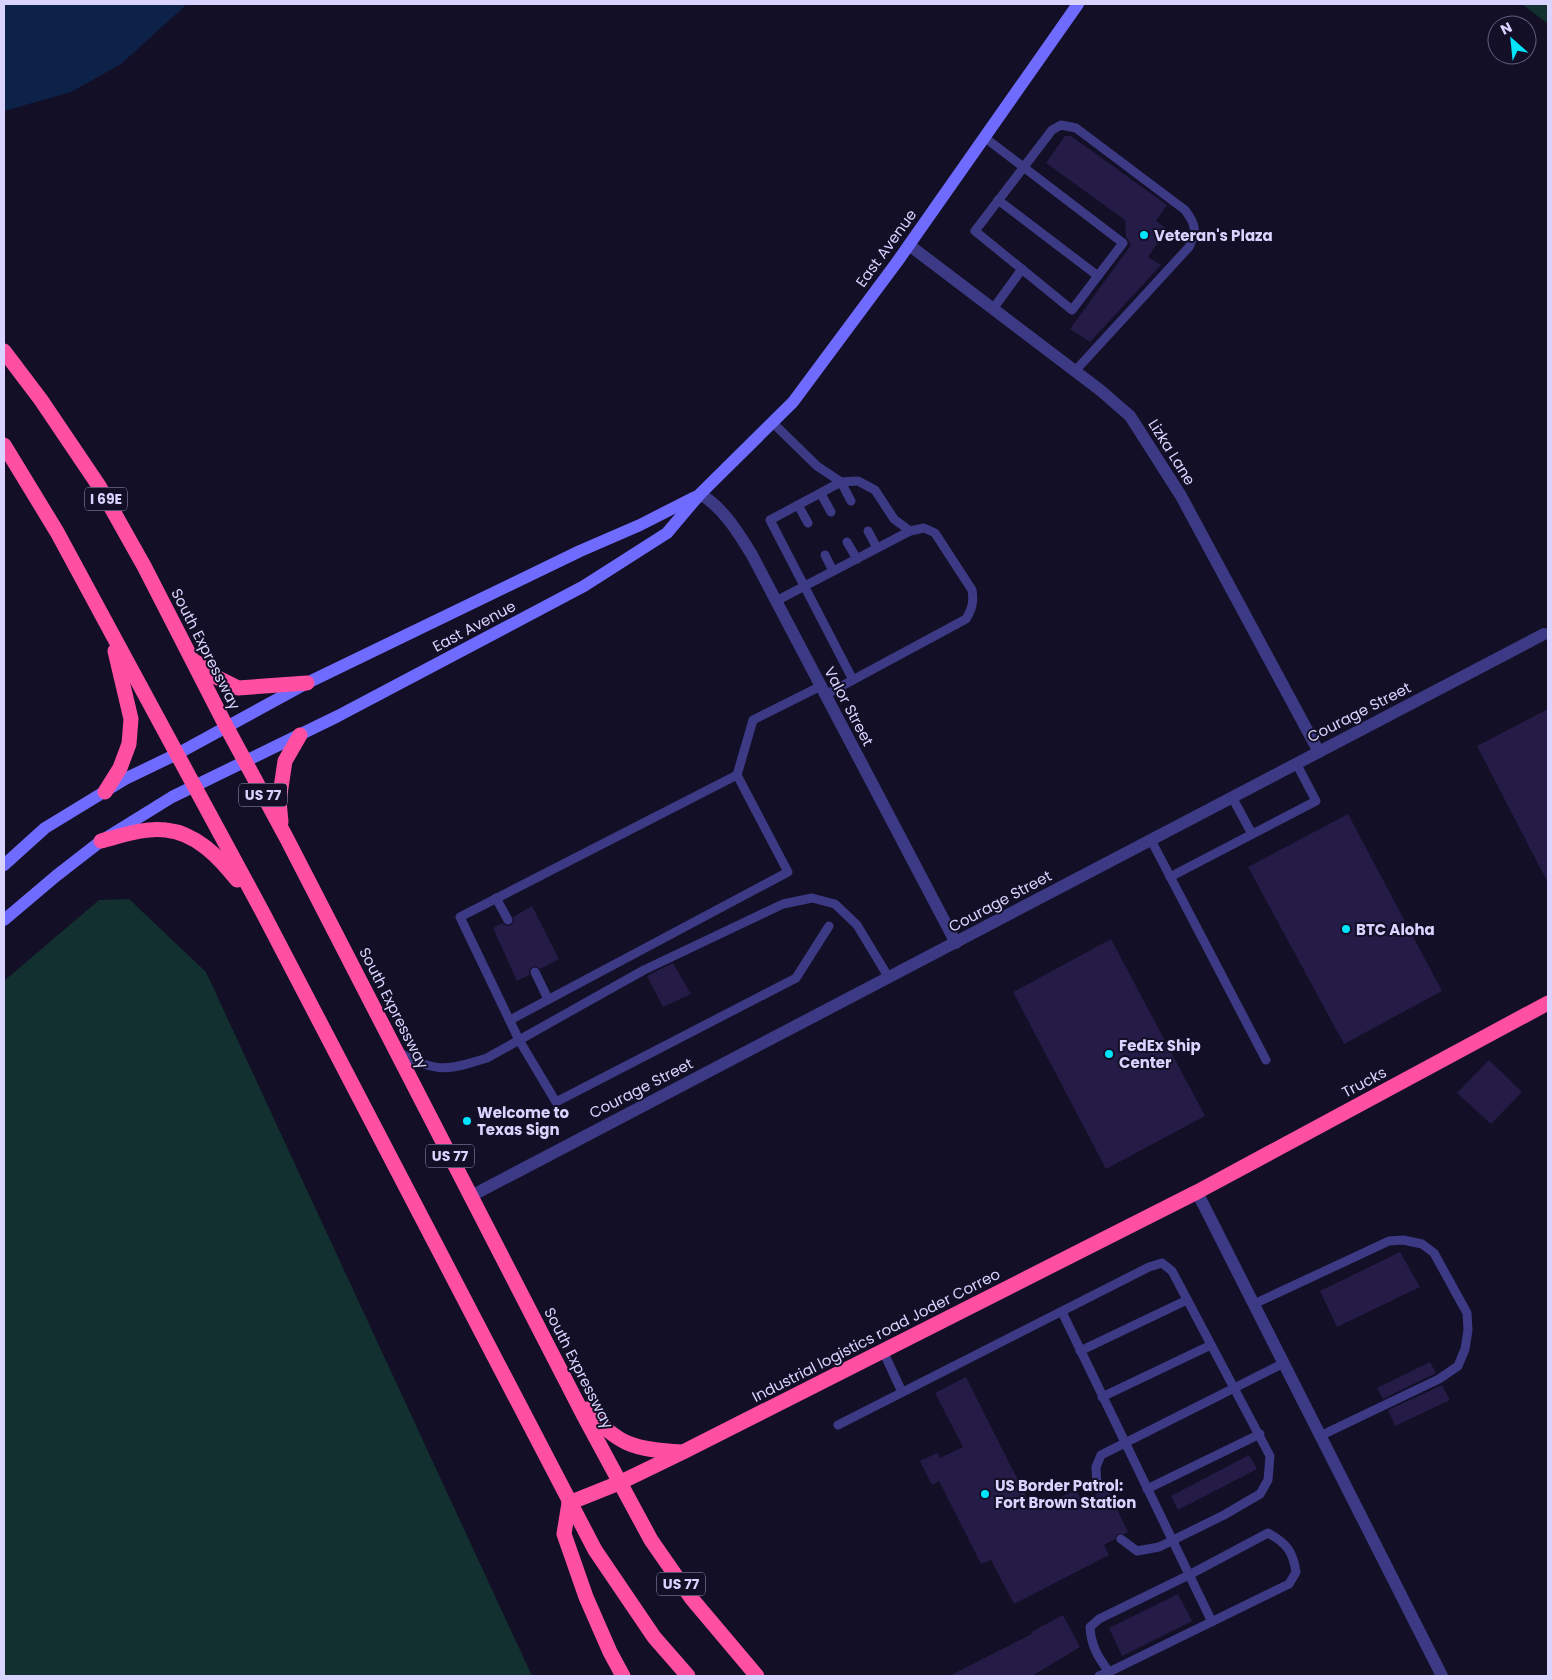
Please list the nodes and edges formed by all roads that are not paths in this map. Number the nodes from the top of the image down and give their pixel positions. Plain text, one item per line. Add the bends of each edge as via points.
1 (1078, 4) edge
2 (984, 137) junction
3 (1023, 167) junction
4 (998, 200) junction
5 (909, 245) junction
6 (1022, 269) junction
7 (1098, 276) junction
8 (993, 309) junction
9 (4, 351) edge
10 (1075, 371) junction
11 (772, 422) junction
12 (4, 445) edge
13 (841, 482) junction
14 (700, 494) junction
15 (821, 494) junction
16 (851, 501) dead end
17 (798, 506) junction
18 (831, 512) dead end
19 (808, 523) dead end
20 (910, 531) junction
21 (868, 532) dead end
22 (847, 542) dead end
23 (877, 548) junction
24 (825, 555) dead end
25 (857, 559) junction
26 (833, 571) junction
27 (805, 586) junction
28 (776, 601) junction
29 (110, 630) junction
30 (1544, 634) dead end
31 (191, 658) junction
32 (853, 680) junction
33 (307, 683) junction
34 (823, 691) junction
35 (226, 726) junction
36 (300, 735) junction
37 (1318, 752) junction
38 (177, 754) junction
39 (246, 761) junction
40 (1296, 763) junction
41 (737, 775) junction
42 (194, 785) junction
43 (105, 792) junction
44 (1232, 798) junction
45 (281, 828) junction
46 (1252, 834) junction
47 (1151, 840) junction
48 (101, 841) junction
49 (4, 865) edge
50 (1170, 877) junction
51 (496, 898) junction
52 (263, 913) junction
53 (4, 920) edge
54 (508, 920) dead end
55 (828, 926) dead end
56 (956, 943) junction
57 (535, 972) dead end
58 (889, 978) junction
59 (548, 998) junction
60 (1548, 1003) edge
61 (510, 1020) junction
62 (519, 1040) junction
63 (396, 1050) junction
64 (1266, 1060) dead end
65 (1197, 1192) junction
66 (471, 1196) junction
67 (1187, 1300) junction
68 (1254, 1304) junction
69 (1062, 1312) junction
70 (1211, 1345) junction
71 (883, 1351) junction
72 (1080, 1351) junction
73 (1284, 1363) junction
74 (1234, 1388) junction
75 (570, 1390) junction
76 (902, 1392) junction
77 (1102, 1397) junction
78 (838, 1425) dead end
79 (1260, 1434) junction
80 (1320, 1436) junction
81 (1125, 1443) junction
82 (683, 1452) junction
83 (620, 1483) junction
84 (1097, 1488) dead end
85 (1147, 1489) junction
86 (569, 1503) junction
87 (1121, 1539) dead end
88 (1173, 1540) junction
89 (1190, 1575) junction
90 (1212, 1622) junction
91 (1109, 1672) junction
92 (623, 1676) edge
93 (688, 1676) edge
94 (757, 1676) edge
95 (1099, 1676) edge
96 (1442, 1676) edge

1 - 2 street, East Avenue
2 - 3 lane
2 - 5 street, East Avenue
3 - 4 lane
3 - 7 lane via 1124,243
3 - 10 lane via 1052,130 1061,126 1076,128 1185,210 1194,222 1195,235 1189,247
4 - 6 lane via 975,231
4 - 7 lane
5 - 8 street, Lizka Lane
5 - 11 street, East Avenue via 793,402
6 - 7 lane via 1072,310
6 - 8 lane
8 - 10 street, Lizka Lane
9 - 31 highway, South Expressway / I 69E via 98,486
10 - 37 street, Lizka Lane via 1130,416 1181,496
11 - 13 lane via 817,466
11 - 14 street, East Avenue
12 - 29 highway via 57,532
13 - 15 lane
13 - 16 lane
13 - 20 lane via 858,481 875,490 894,519
14 - 28 street, Valor Street via 739,534
14 - 33 street, East Avenue
14 - 36 street, East Avenue via 667,534 584,586
15 - 17 lane
15 - 18 lane
17 - 19 lane
17 - 27 lane via 770,520
20 - 23 lane
20 - 32 lane via 924,528 935,533 972,590 972,609 966,619
21 - 23 lane
22 - 25 lane
23 - 25 lane
24 - 26 lane
25 - 26 lane
26 - 27 lane
27 - 28 lane
27 - 32 lane
28 - 34 street, Valor Street
29 - 38 highway
29 - 43 highway via 131,719 129,744 120,768
30 - 37 street, Courage Street
31 - 33 highway via 210,674 238,688
31 - 35 highway, South Expressway / I 69E
32 - 34 lane
33 - 35 street, East Avenue
34 - 41 lane via 753,720
34 - 56 street, Valor Street
35 - 38 street, East Avenue
35 - 39 highway, South Expressway / US 77
36 - 39 street, East Avenue
36 - 45 highway via 285,761 279,801
37 - 40 street, Courage Street
38 - 42 highway
38 - 43 street, East Avenue
39 - 42 street, East Avenue
39 - 45 highway, South Expressway / US 77
40 - 44 street, Courage Street
40 - 46 lane via 1316,801
41 - 51 lane
41 - 59 lane via 788,872
42 - 48 street, East Avenue
42 - 52 highway
43 - 49 street, East Avenue via 45,828
44 - 46 lane
44 - 47 street, Courage Street
45 - 63 highway, South Expressway / US 77
46 - 50 lane
47 - 50 lane
47 - 56 street, Courage Street
48 - 52 highway via 165,829 183,834 208,849 226,866
48 - 53 street, East Avenue
50 - 64 lane
51 - 54 lane
51 - 61 lane via 460,917
52 - 86 highway
55 - 62 lane via 796,978 556,1102
56 - 58 street, Courage Street
57 - 59 lane
58 - 62 lane via 857,925 835,904 812,898 782,904 670,957
58 - 66 street, Courage Street
59 - 61 lane
60 - 65 highway, Trucks
61 - 62 lane
62 - 63 lane via 487,1058 461,1066 436,1068
63 - 66 highway, South Expressway / US 77
65 - 68 street
65 - 71 highway, Industrial logistics road Joder Correo
66 - 75 highway, South Expressway / US 77
67 - 69 lane via 1172,1271 1162,1263
67 - 70 lane
67 - 72 lane
68 - 73 street
68 - 80 lane via 1389,1242 1403,1240 1422,1244 1434,1253 1467,1313 1466,1349 1458,1366 1439,1379
69 - 72 lane
69 - 76 lane
70 - 74 lane
70 - 77 lane
71 - 76 lane
71 - 82 highway, Industrial logistics road Joder Correo
72 - 77 lane
73 - 74 lane
73 - 80 street
74 - 79 lane
74 - 81 lane
75 - 82 highway via 601,1425 626,1444 655,1451
75 - 83 highway, South Expressway / US 77
76 - 78 lane
77 - 81 lane
79 - 85 lane
79 - 88 lane via 1270,1456 1268,1480 1260,1494
80 - 96 street
81 - 84 lane via 1101,1455 1096,1467
81 - 85 lane
82 - 83 highway, Industrial logistics road Joder Correo
83 - 86 highway, Industrial logistics road Joder Correo
83 - 94 highway, South Expressway / US 77 via 650,1540 692,1599
85 - 88 lane
86 - 92 highway via 564,1534 586,1597
86 - 93 highway via 626,1598
87 - 88 lane via 1137,1551 1159,1547
88 - 89 lane
89 - 90 lane
89 - 90 lane via 1268,1533 1282,1541 1294,1558 1296,1572 1289,1584
89 - 91 lane via 1099,1619 1090,1627 1097,1656
90 - 91 lane
91 - 95 lane

